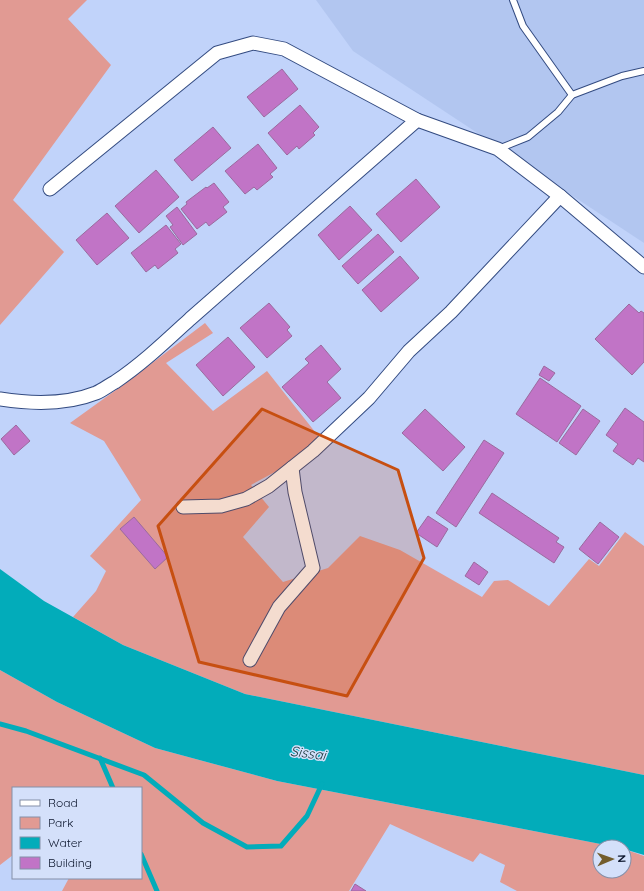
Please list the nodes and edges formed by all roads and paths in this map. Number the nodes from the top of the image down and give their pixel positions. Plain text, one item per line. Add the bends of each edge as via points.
1 (513, 0) edge
2 (644, 71) edge
3 (572, 95) junction
4 (417, 120) junction
5 (498, 149) junction
6 (50, 189) dead end
7 (560, 196) junction
8 (644, 267) edge
9 (0, 399) edge
10 (292, 468) junction
11 (183, 507) dead end
12 (250, 660) dead end

1 - 3 lane via 523,26
2 - 3 lane via 622,76
3 - 5 lane via 558,112 528,137
4 - 5 street
4 - 6 street via 284,49 253,43 218,53
4 - 9 street via 155,351 122,377 98,392 76,400 17,402
5 - 7 street
7 - 8 street
7 - 10 street via 451,312 409,351 369,398
10 - 11 street via 269,486 246,499 221,506
10 - 12 street via 313,568 279,607

